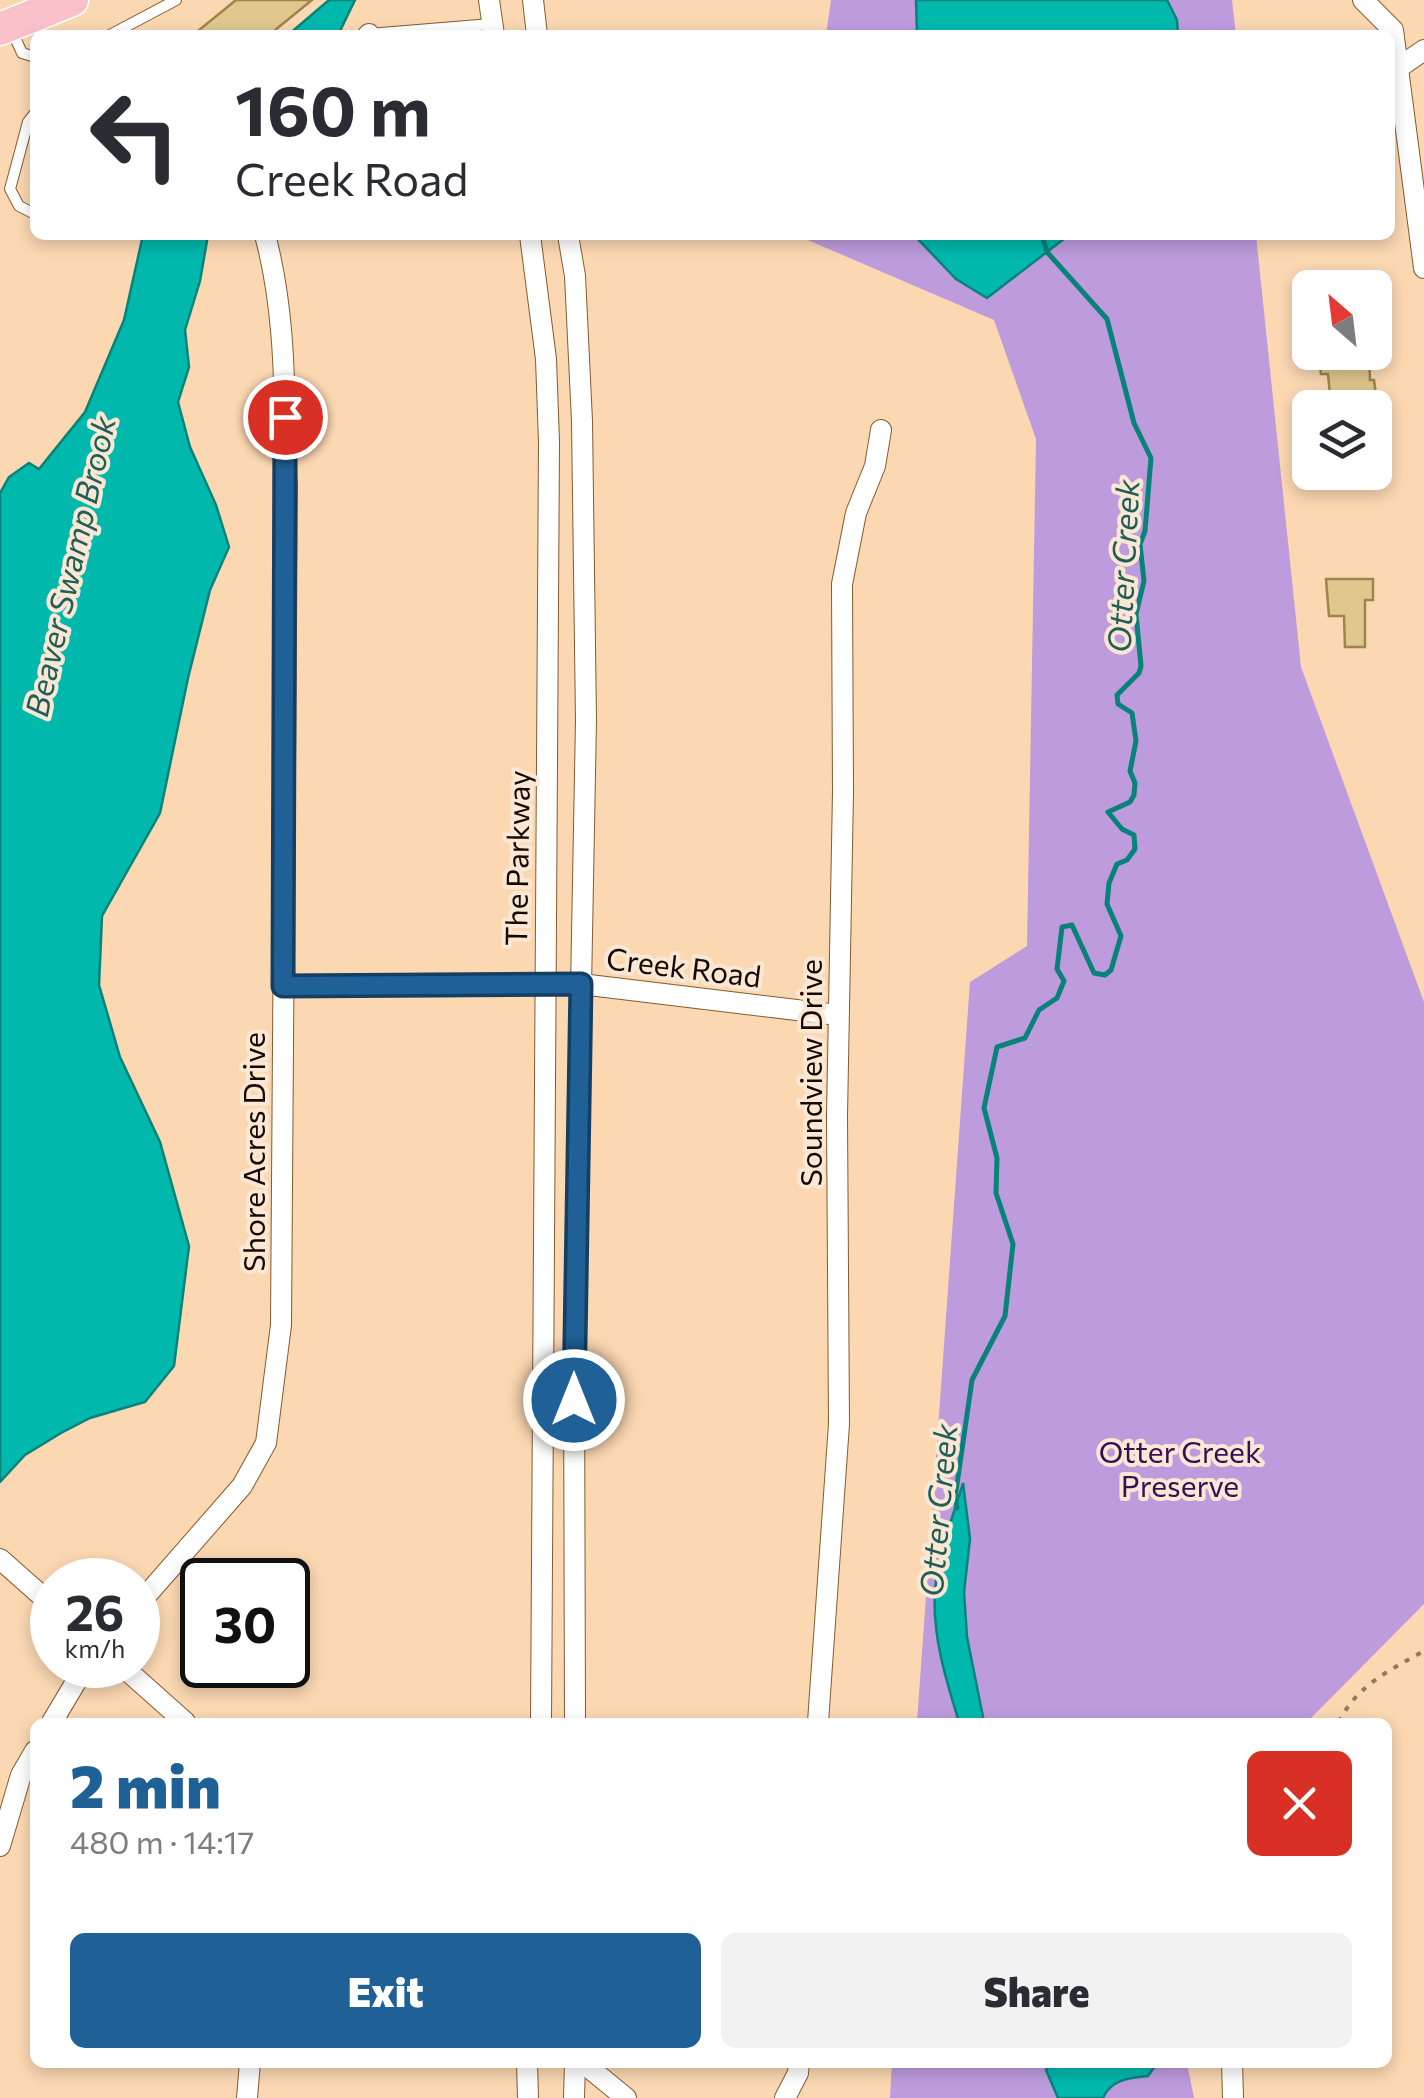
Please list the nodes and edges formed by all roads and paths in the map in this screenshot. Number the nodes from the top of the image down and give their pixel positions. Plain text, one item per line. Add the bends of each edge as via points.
1 (72, 0) edge
2 (176, 0) edge
3 (489, 0) edge
4 (533, 0) edge
5 (1363, 0) edge
6 (5, 27) edge
7 (119, 30) edge
8 (493, 30) edge
9 (537, 30) edge
10 (1393, 30) edge
11 (1395, 45) edge
12 (1424, 50) edge
13 (30, 56) edge
14 (1398, 68) junction
15 (30, 119) edge
16 (1414, 124) edge
17 (30, 211) edge
18 (266, 240) edge
19 (531, 240) edge
20 (569, 240) edge
21 (1424, 268) edge
22 (881, 430) dead end
23 (581, 984) junction
24 (544, 985) junction
25 (283, 986) junction
26 (838, 1015) junction
27 (542, 1376) junction
28 (574, 1378) junction
29 (541, 1420) junction
30 (574, 1422) junction
31 (0, 1559) edge
32 (160, 1580) edge
33 (30, 1586) edge
34 (1424, 1651) edge
35 (72, 1688) edge
36 (147, 1688) edge
37 (54, 1718) edge
38 (181, 1718) edge
39 (541, 1718) edge
40 (574, 1718) edge
41 (818, 1718) edge
42 (1341, 1718) edge
43 (30, 1760) edge
44 (0, 1846) edge
45 (250, 2068) edge
46 (527, 2068) edge
47 (577, 2068) edge
48 (586, 2068) edge
49 (798, 2068) edge
50 (1232, 2068) edge
51 (247, 2098) edge
52 (528, 2098) edge
53 (574, 2098) edge
54 (626, 2098) edge
55 (786, 2098) edge
56 (1232, 2098) edge

1 - 6 main road
2 - 7 lane
3 - 8 street
4 - 9 street
5 - 10 street
6 - 13 lane
11 - 14 street
12 - 14 street
14 - 16 street
15 - 17 lane via 10,189
16 - 21 street
18 - 25 street, Shore Acres Drive via 283,348 287,486
19 - 24 street, The Parkway via 549,442
20 - 23 street via 582,420
22 - 26 street, Soundview Drive via 842,584
23 - 24 street, Creek Road
23 - 26 street, Creek Road
23 - 28 street
24 - 25 street, Creek Road
24 - 27 street, The Parkway
25 - 32 street, Shore Acres Drive via 280,1324 266,1443 242,1486
26 - 41 street, Soundview Drive via 839,1424
27 - 28 street
27 - 29 street, The Parkway
28 - 30 street
29 - 30 street
29 - 39 street, The Parkway
30 - 40 street
31 - 33 street
34 - 42 path via 1372,1681
35 - 37 street
36 - 38 street
43 - 44 street
45 - 51 street
46 - 52 street
47 - 53 street
48 - 54 street
49 - 55 street
50 - 56 street

